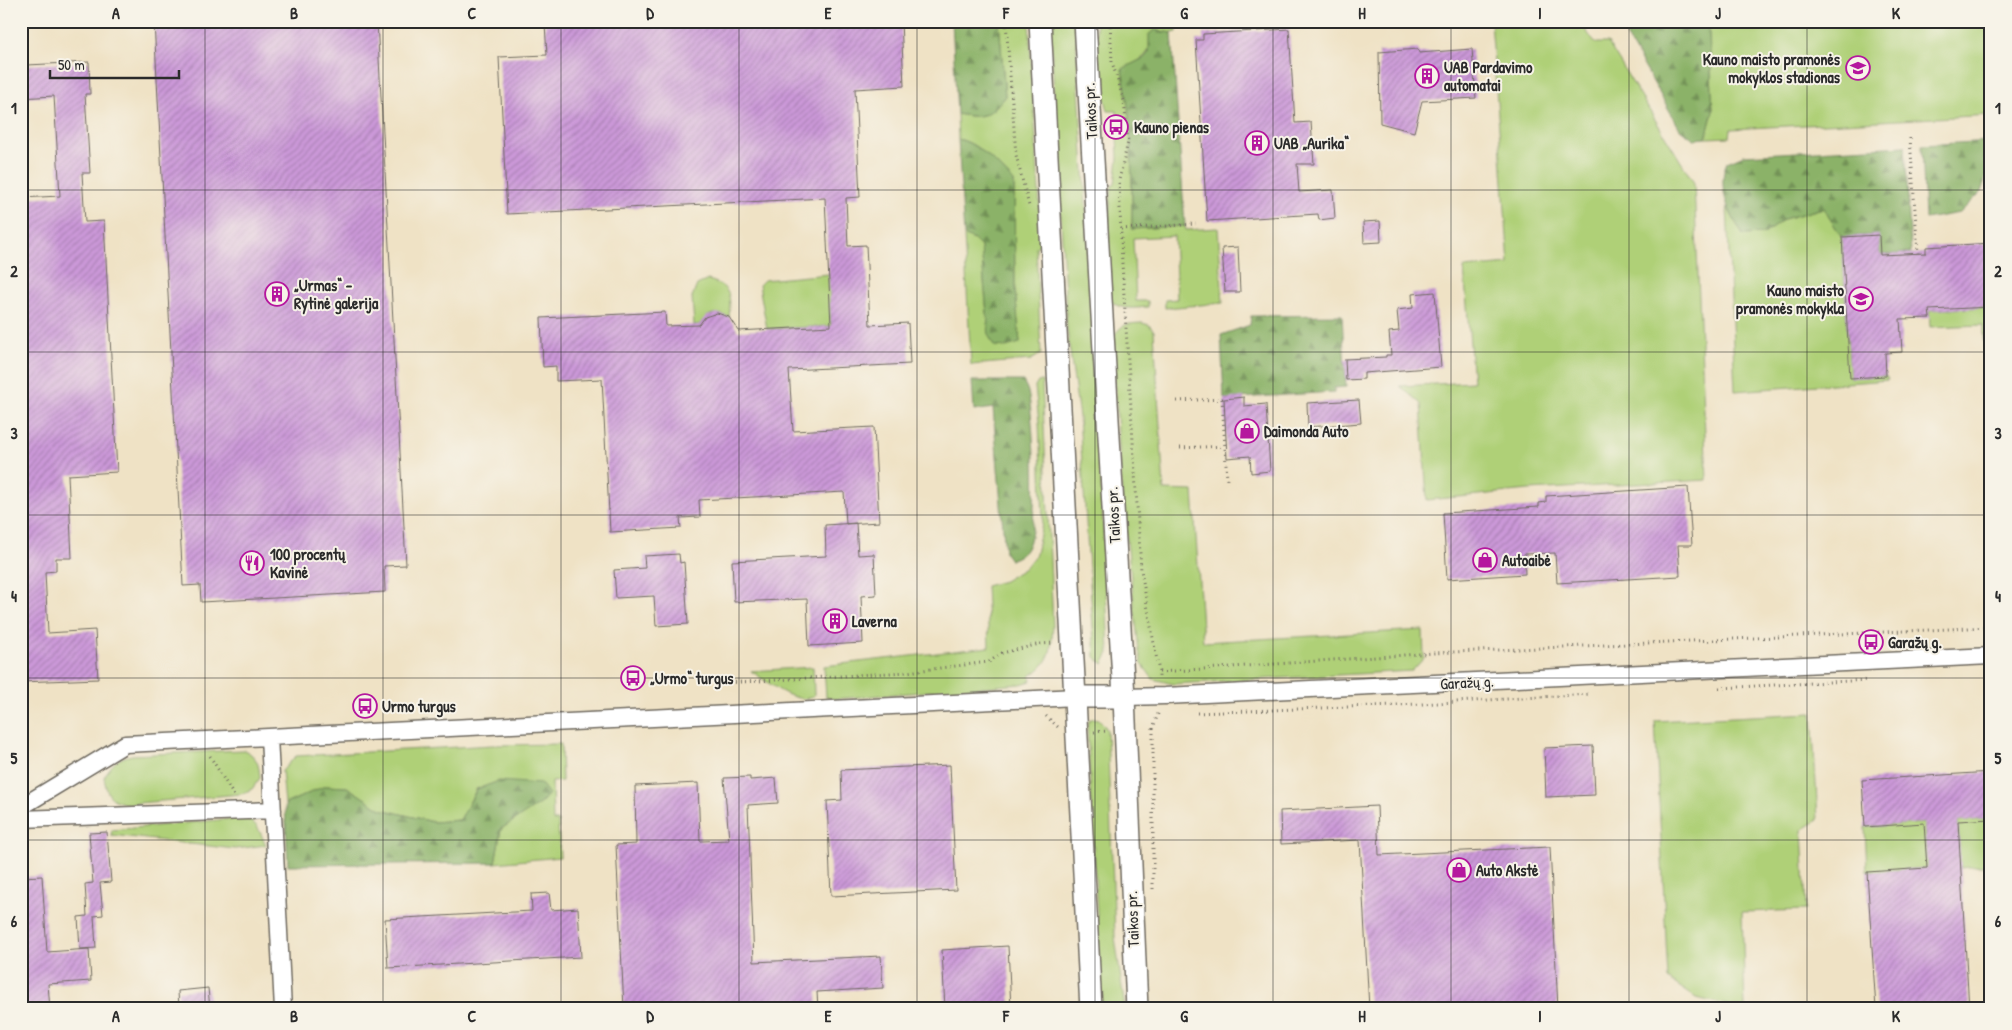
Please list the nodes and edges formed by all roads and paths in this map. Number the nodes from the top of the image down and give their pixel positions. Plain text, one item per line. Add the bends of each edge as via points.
1 (1006, 21) edge
2 (1040, 21) edge
3 (1085, 21) edge
4 (1110, 21) edge
5 (1910, 138) dead end
6 (1031, 213) dead end
7 (1196, 224) dead end
8 (1121, 230) junction
9 (1918, 253) dead end
10 (1177, 401) dead end
11 (1225, 446) junction
12 (1180, 448) dead end
13 (1227, 480) dead end
14 (1991, 627) edge
15 (1052, 643) dead end
16 (1991, 656) edge
17 (1870, 680) dead end
18 (725, 683) dead end
19 (1718, 688) dead end
20 (1601, 693) dead end
21 (1076, 697) junction
22 (1124, 697) junction
23 (1188, 713) dead end
24 (1153, 728) dead end
25 (269, 737) junction
26 (201, 740) junction
27 (21, 807) edge
28 (272, 810) junction
29 (242, 811) junction
30 (21, 819) edge
31 (1153, 895) dead end
32 (284, 1009) edge
33 (1092, 1009) edge
34 (1137, 1009) edge

1 - 6 path via 1016,155
2 - 21 main road
3 - 22 main road, Taikos pr.
4 - 8 path via 1112,62 1124,101 1128,142 1119,180
5 - 9 path
7 - 8 path
8 - 14 path via 1142,570 1159,672 1434,653
10 - 11 path via 1222,398
11 - 12 path
11 - 13 path
15 - 18 path via 1002,653 989,662 907,672
16 - 22 street, Garažų g.
17 - 19 path
20 - 23 path
21 - 22 main road
21 - 25 street
21 - 33 main road
22 - 34 main road, Taikos pr.
24 - 31 path
25 - 26 street
25 - 28 street
26 - 27 street via 125,744
26 - 29 path
28 - 29 street
28 - 32 street
29 - 30 street

